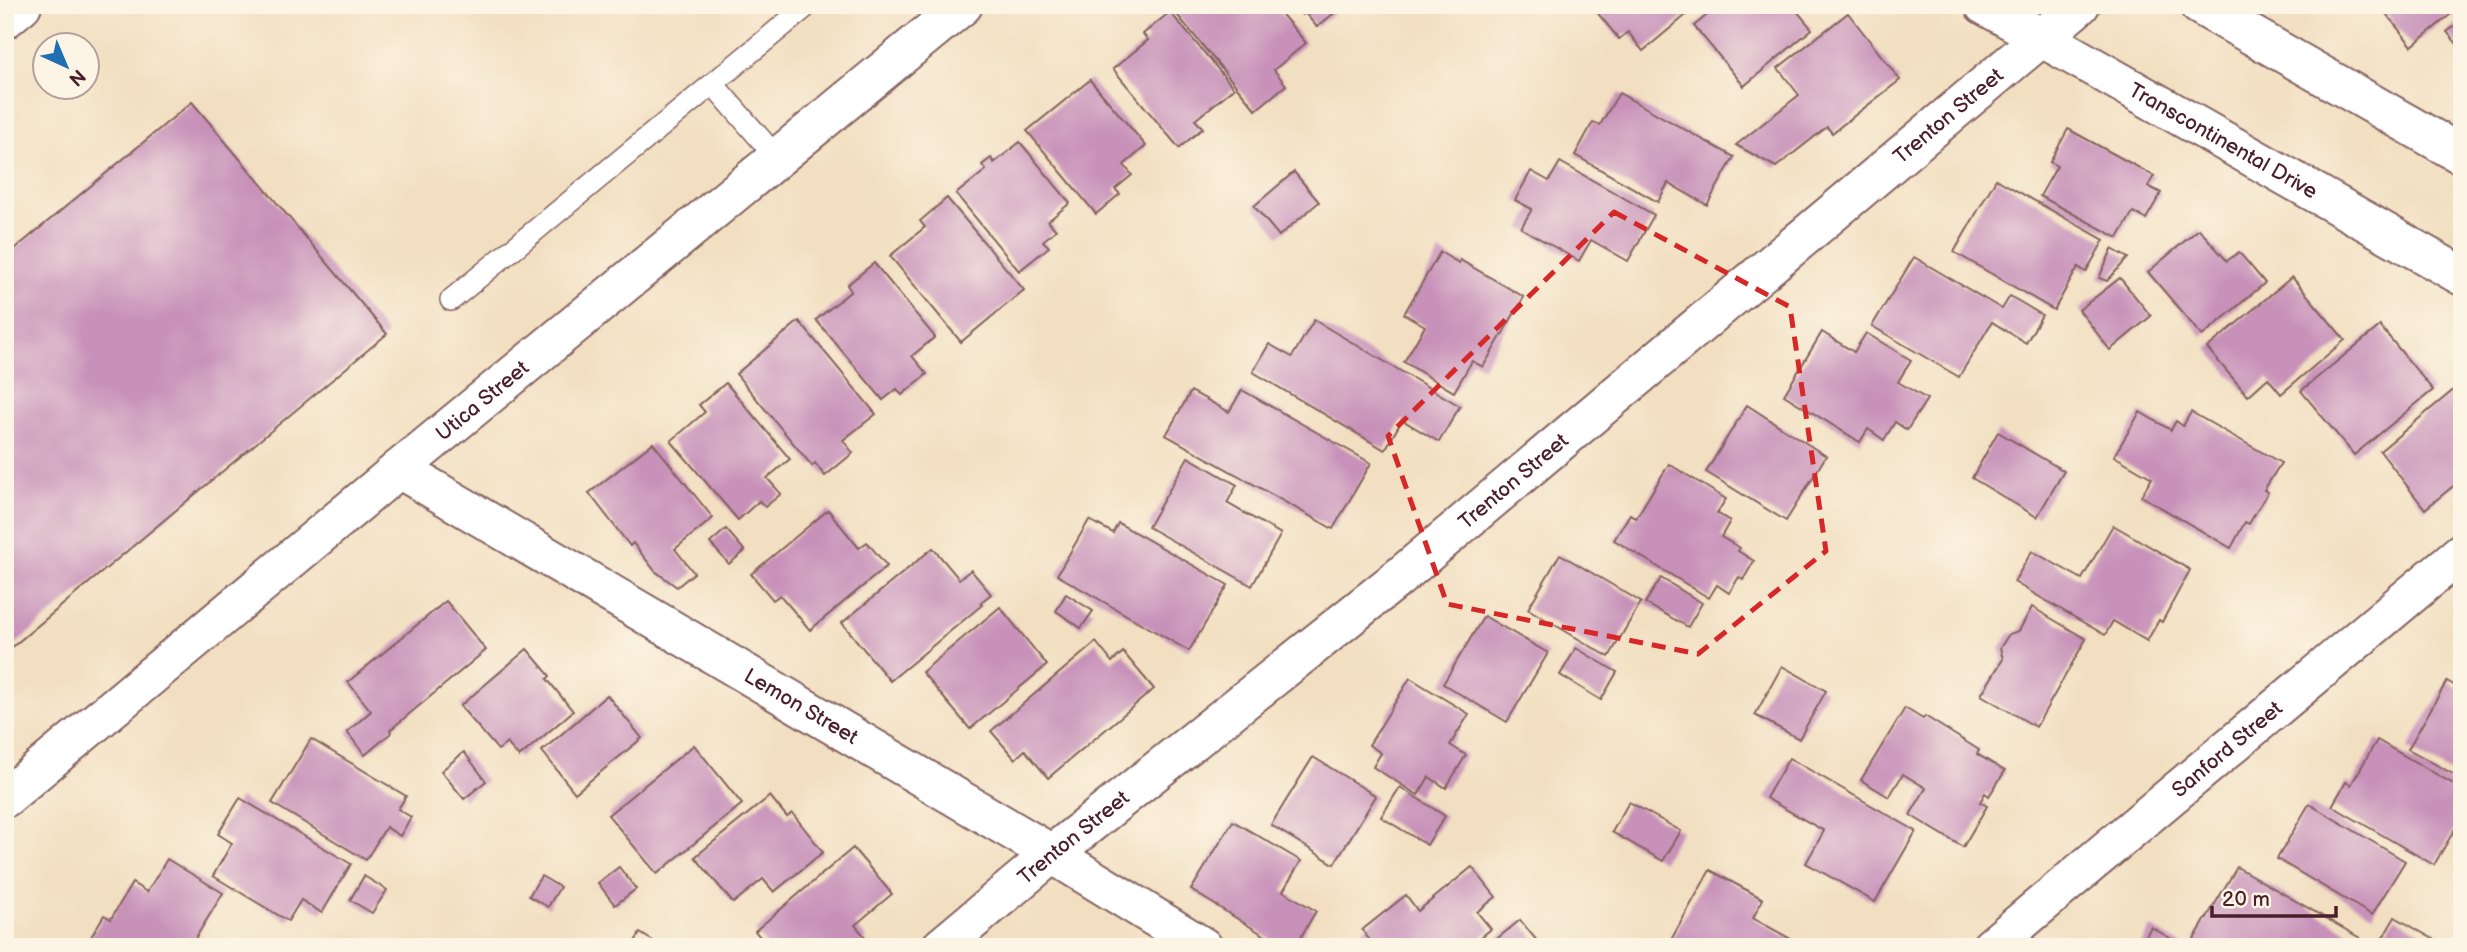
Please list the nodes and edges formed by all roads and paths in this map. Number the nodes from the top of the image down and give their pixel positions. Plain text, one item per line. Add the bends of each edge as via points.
1 (22, 5) edge
2 (808, 5) edge
3 (963, 5) edge
4 (1984, 5) edge
5 (2080, 5) edge
6 (2199, 5) edge
7 (5, 19) edge
8 (2041, 38) junction
9 (713, 84) junction
10 (2462, 155) edge
11 (777, 158) junction
12 (2462, 276) edge
13 (451, 300) dead end
14 (399, 469) junction
15 (2462, 552) edge
16 (5, 798) edge
17 (1052, 854) junction
18 (941, 947) edge
19 (1203, 947) edge
20 (1991, 947) edge

1 - 7 main road
2 - 9 lane
3 - 11 main road, Utica Street
4 - 8 main road, Transcontinental Drive
5 - 8 main road, Trenton Street
6 - 10 main road
8 - 12 main road, Transcontinental Drive
8 - 17 main road, Trenton Street via 1397,579
9 - 11 lane
9 - 13 lane
11 - 14 main road, Utica Street
14 - 16 main road, Utica Street
14 - 17 main road, Lemon Street
15 - 20 main road, Sanford Street
17 - 18 main road, Trenton Street
17 - 19 main road, Lemon Street

